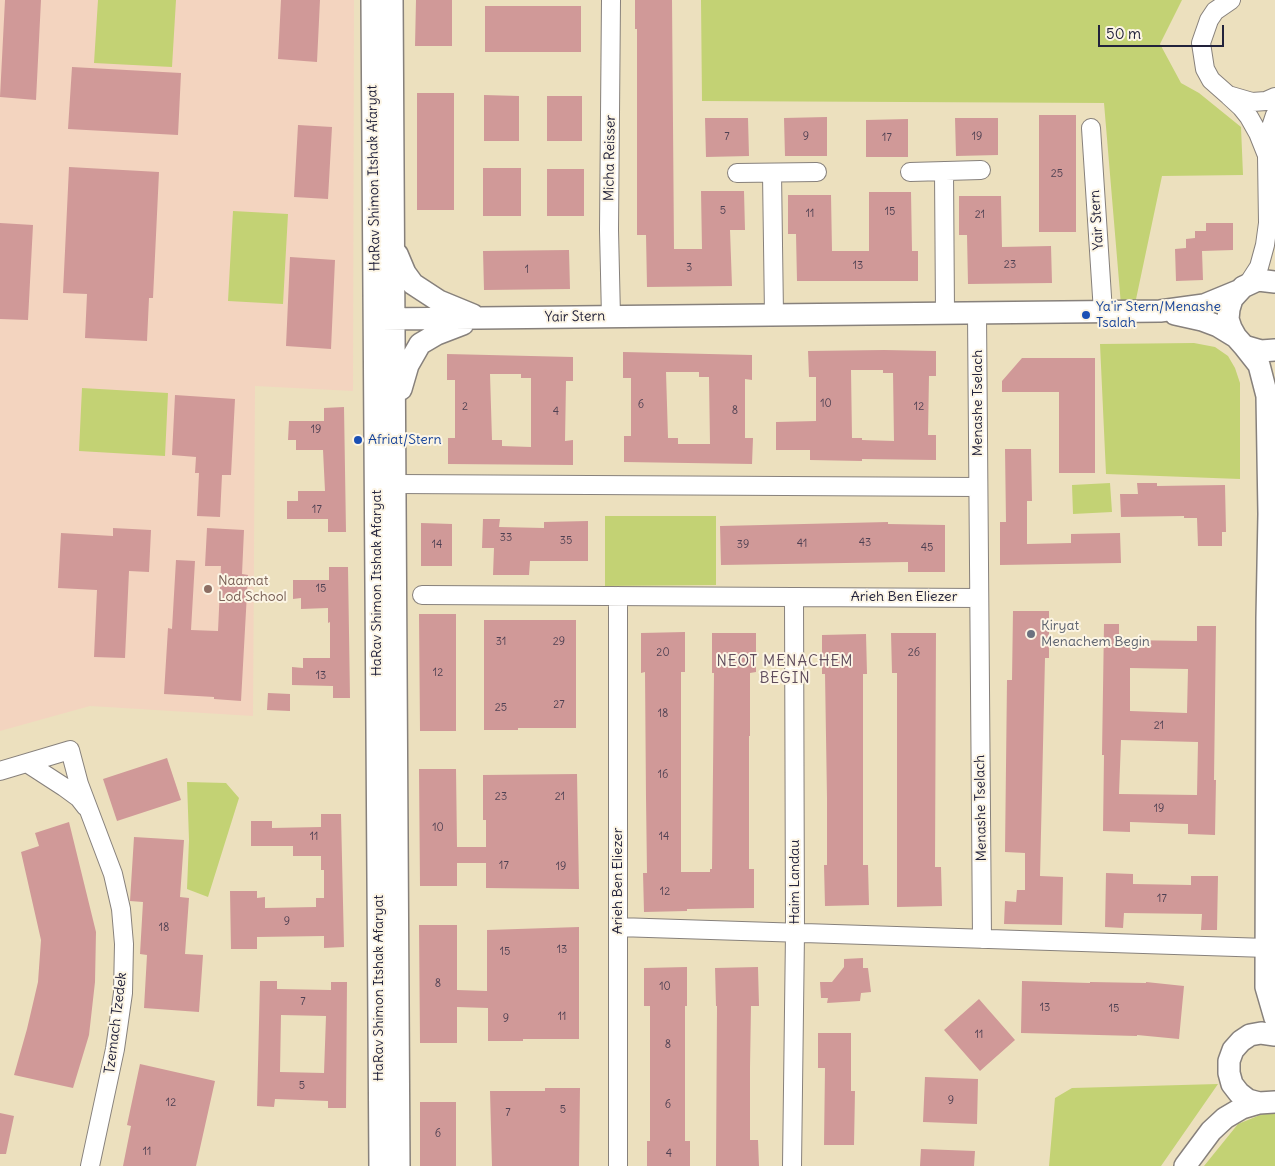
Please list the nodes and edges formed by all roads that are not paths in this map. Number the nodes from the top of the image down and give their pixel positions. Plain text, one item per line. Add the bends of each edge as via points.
1 (372, 0) edge
2 (392, 0) edge
3 (610, 0) edge
4 (1231, 0) edge
5 (1228, 95) junction
6 (1275, 97) edge
7 (1275, 115) edge
8 (1092, 128) dead end
9 (1267, 156) junction
10 (981, 170) dead end
11 (944, 171) junction
12 (817, 172) dead end
13 (910, 172) dead end
14 (737, 173) dead end
15 (772, 173) junction
16 (1268, 223) junction
17 (394, 242) junction
18 (1275, 254) edge
19 (1275, 282) edge
20 (1243, 288) junction
21 (1160, 311) junction
22 (1103, 312) junction
23 (945, 313) junction
24 (977, 313) junction
25 (774, 315) junction
26 (611, 317) junction
27 (480, 318) junction
28 (385, 319) junction
29 (1240, 341) junction
30 (1275, 350) edge
31 (1275, 367) edge
32 (1267, 396) junction
33 (396, 407) junction
34 (396, 484) junction
35 (978, 487) junction
36 (1272, 514) edge
37 (422, 596) dead end
38 (618, 596) junction
39 (794, 597) junction
40 (979, 598) junction
41 (26, 763) junction
42 (0, 770) edge
43 (94, 822) junction
44 (618, 927) junction
45 (795, 933) junction
46 (982, 939) junction
47 (1266, 948) junction
48 (1266, 987) junction
49 (1275, 1018) edge
50 (1275, 1035) edge
51 (1241, 1041) junction
52 (1229, 1073) junction
53 (1267, 1103) edge
54 (1211, 1131) junction
55 (90, 1166) edge
56 (380, 1166) edge
57 (399, 1166) edge
58 (618, 1166) edge
59 (792, 1166) edge
60 (1185, 1166) edge

1 - 28 street, HaRav Shimon Itshak Afaryat
2 - 17 street, HaRav Shimon Itshak Afaryat
3 - 26 street, Micha Reisser
4 - 5 street via 1209,20 1201,43 1205,69 1211,80
5 - 6 street via 1252,102
5 - 9 street via 1249,117
7 - 9 street
8 - 22 street, Yair Stern
9 - 16 street
10 - 11 street
11 - 13 street
11 - 23 street
12 - 15 street
14 - 15 street
15 - 25 street
16 - 18 street
16 - 20 street via 1259,266
17 - 27 street via 398,260 413,284 439,300
17 - 28 street, HaRav Shimon Itshak Afaryat
19 - 20 street, Yair Stern via 1258,280
20 - 21 street, Yair Stern via 1204,305
20 - 29 street via 1232,299 1228,318
21 - 22 street, Yair Stern
21 - 29 street, Yair Stern via 1202,320
22 - 24 street, Yair Stern
23 - 24 street, Yair Stern
23 - 25 street, Yair Stern
24 - 35 street, Menashe Tselach
25 - 26 street, Yair Stern
26 - 27 street, Yair Stern
27 - 28 street, Yair Stern
27 - 33 street via 420,344 408,365
28 - 33 street, HaRav Shimon Itshak Afaryat
28 - 56 street, HaRav Shimon Itshak Afaryat
29 - 30 street via 1261,351
29 - 32 street via 1259,365
31 - 32 street
32 - 36 street
33 - 34 street, HaRav Shimon Itshak Afaryat
34 - 35 street
34 - 57 street, HaRav Shimon Itshak Afaryat
35 - 40 street, Menashe Tselach
36 - 47 street via 1267,618
37 - 38 street, Arieh Ben Eliezer
38 - 39 street, Arieh Ben Eliezer
38 - 44 street, Arieh Ben Eliezer
39 - 40 street, Arieh Ben Eliezer
39 - 45 street, Haim Landau
40 - 46 street, Menashe Tselach
41 - 42 street
41 - 43 street, Tzemach Tzedek via 78,798
41 - 43 street, Tzemach Tzedek via 70,750
43 - 55 street, Tzemach Tzedek via 113,874 124,944 115,1049
44 - 45 street
44 - 58 street, Arieh Ben Eliezer
45 - 46 street
45 - 59 street, Haim Landau
46 - 47 street
47 - 48 street
48 - 49 street
48 - 51 street via 1256,1019
50 - 51 street via 1250,1035
51 - 52 street via 1233,1050
52 - 53 street via 1238,1093 1248,1100
52 - 54 street via 1226,1100
53 - 54 street via 1249,1105 1233,1113
54 - 60 street

